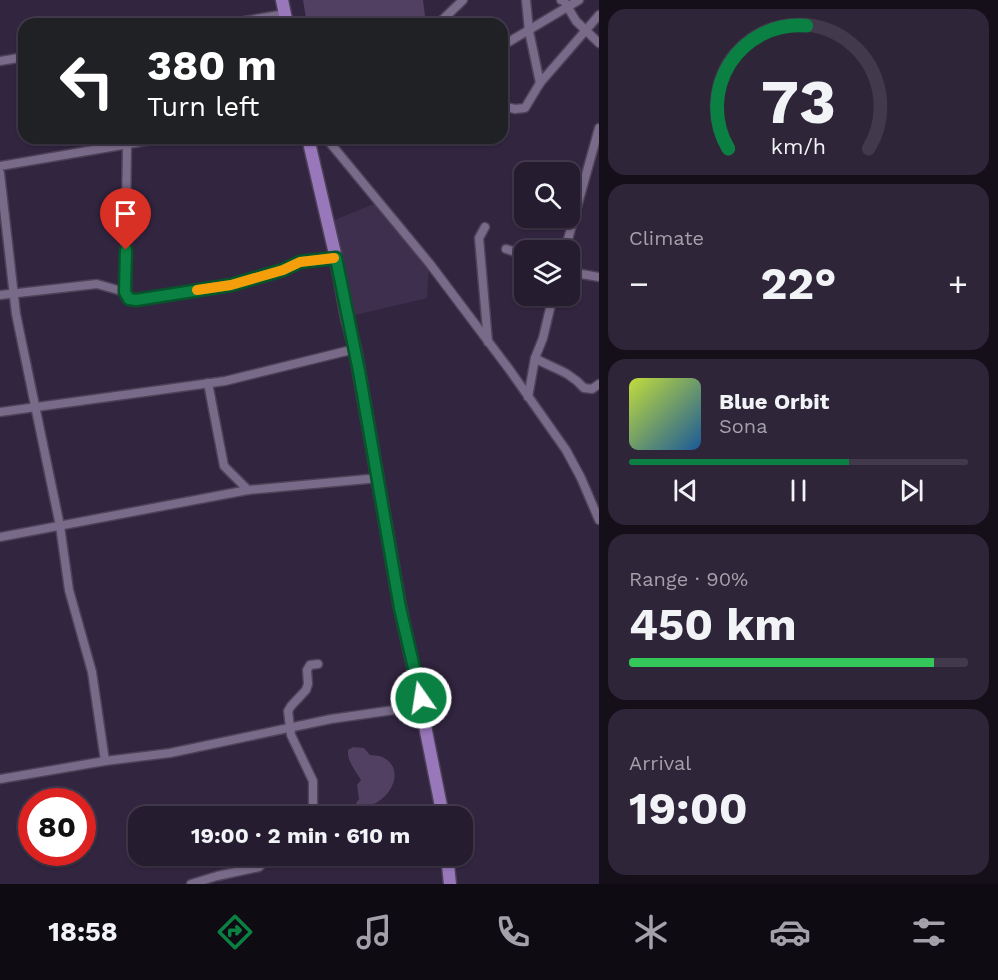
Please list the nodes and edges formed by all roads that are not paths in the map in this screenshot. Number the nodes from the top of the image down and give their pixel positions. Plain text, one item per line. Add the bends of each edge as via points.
1 (282, 0) edge
2 (463, 0) edge
3 (526, 0) edge
4 (561, 0) edge
5 (579, 0) edge
6 (567, 8) junction
7 (599, 15) edge
8 (286, 18) edge
9 (444, 18) edge
10 (529, 31) junction
11 (585, 31) junction
12 (508, 42) edge
13 (599, 43) edge
14 (18, 58) edge
15 (0, 61) edge
16 (540, 83) junction
17 (508, 107) edge
18 (599, 128) edge
19 (132, 144) edge
20 (309, 144) edge
21 (331, 144) edge
22 (127, 145) junction
23 (0, 166) edge
24 (0, 174) edge
25 (485, 227) dead end
26 (568, 240) edge
27 (506, 249) dead end
28 (514, 252) edge
29 (336, 258) junction
30 (580, 274) edge
31 (599, 277) edge
32 (125, 292) junction
33 (14, 294) junction
34 (0, 295) edge
35 (551, 306) edge
36 (488, 342) junction
37 (355, 349) junction
38 (535, 358) junction
39 (208, 383) junction
40 (599, 384) edge
41 (528, 397) junction
42 (36, 407) junction
43 (0, 412) edge
44 (379, 478) junction
45 (248, 490) junction
46 (599, 520) edge
47 (60, 526) junction
48 (0, 537) edge
49 (318, 664) dead end
50 (422, 706) junction
51 (289, 729) junction
52 (105, 761) junction
53 (0, 779) edge
54 (313, 806) edge
55 (441, 806) edge
56 (260, 866) edge
57 (448, 866) edge
58 (191, 884) edge
59 (450, 884) edge

1 - 8 highway
2 - 9 street
3 - 10 street
4 - 6 street
5 - 6 street
6 - 10 street
6 - 11 street
7 - 11 street
10 - 12 street
10 - 16 street
11 - 13 street
11 - 16 street
14 - 15 street
16 - 17 street via 525,108
18 - 26 street
19 - 22 street
20 - 29 highway
21 - 36 street via 430,264
22 - 23 street
22 - 32 street
24 - 33 street
25 - 36 street via 479,238
27 - 28 street
29 - 32 street via 300,262 231,285 136,300 129,299
29 - 37 highway
30 - 31 street
32 - 33 street via 98,284
33 - 34 street
33 - 42 street
35 - 38 street
36 - 41 street
37 - 39 street
37 - 44 highway
38 - 40 street via 564,371 584,388
38 - 41 street
39 - 42 street
39 - 45 street via 224,466
41 - 46 street via 570,456
42 - 43 street
42 - 47 street
44 - 45 street
44 - 50 highway via 400,608
45 - 47 street
47 - 48 street
47 - 52 street via 69,590 92,672
49 - 51 street via 310,665 306,690 288,711
50 - 51 street
50 - 55 highway
51 - 52 street via 170,753
51 - 54 street via 312,781
52 - 53 street
56 - 58 street
57 - 59 highway

